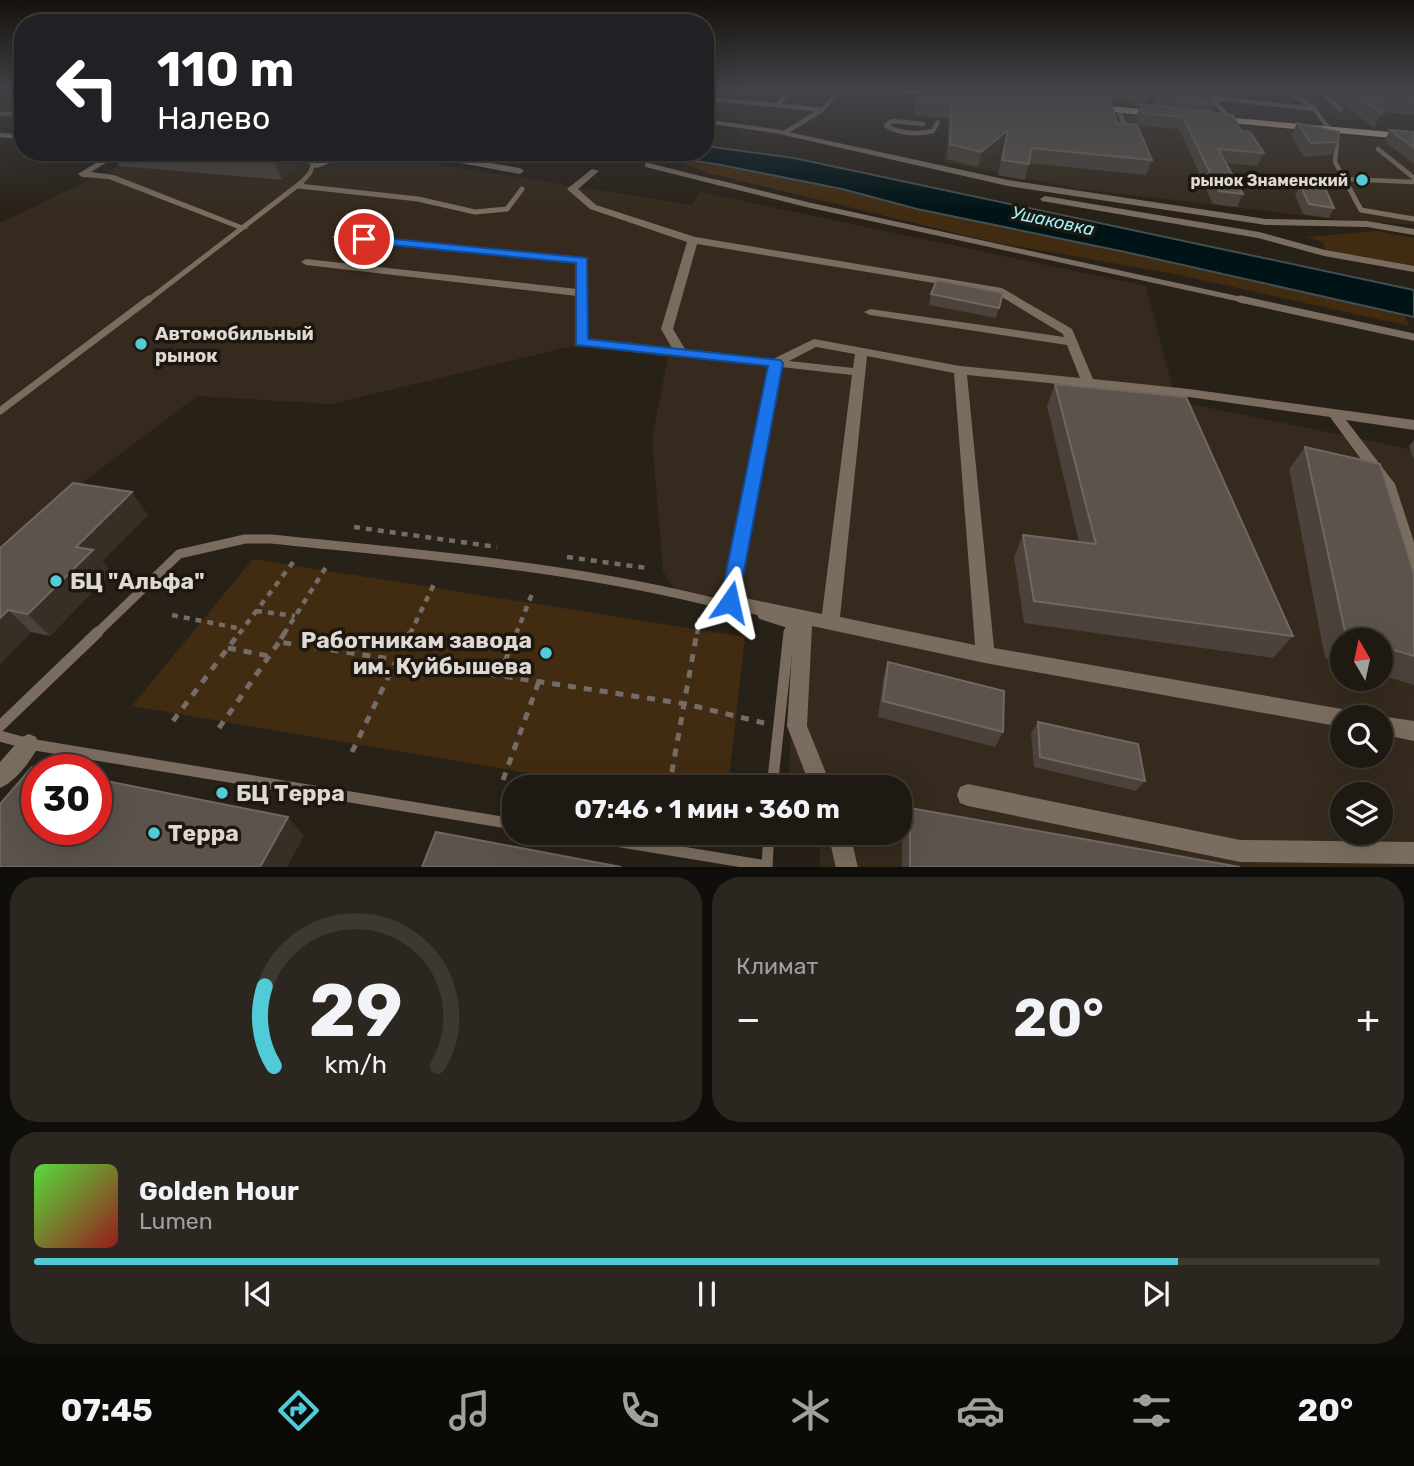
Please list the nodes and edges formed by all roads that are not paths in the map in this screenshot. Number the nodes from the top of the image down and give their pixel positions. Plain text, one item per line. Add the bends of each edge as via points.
1 (767, 130) edge
2 (788, 130) edge
3 (894, 130) edge
4 (933, 130) edge
5 (1345, 130) edge
6 (784, 133) junction
7 (1414, 137) edge
8 (14, 138) edge
9 (7, 141) dead end
10 (1337, 144) edge
11 (1378, 149) dead end
12 (105, 161) edge
13 (312, 161) edge
14 (328, 161) edge
15 (460, 161) edge
16 (647, 165) dead end
17 (314, 166) junction
18 (520, 171) dead end
19 (594, 171) dead end
20 (1344, 179) junction
21 (1414, 180) edge
22 (299, 186) junction
23 (993, 186) dead end
24 (522, 189) dead end
25 (1361, 210) junction
26 (1414, 219) edge
27 (1361, 224) junction
28 (241, 227) junction
29 (1414, 232) edge
30 (337, 237) dead end
31 (693, 240) junction
32 (306, 262) dead end
33 (1414, 269) edge
34 (583, 293) junction
35 (870, 312) dead end
36 (1414, 337) edge
37 (1072, 342) junction
38 (861, 352) dead end
39 (681, 354) junction
40 (775, 363) junction
41 (960, 370) junction
42 (858, 372) junction
43 (1088, 383) junction
44 (0, 411) edge
45 (1334, 413) junction
46 (1414, 425) edge
47 (1414, 567) edge
48 (803, 622) dead end
49 (830, 623) junction
50 (985, 655) junction
51 (1330, 716) edge
52 (0, 726) edge
53 (1393, 727) edge
54 (1414, 731) edge
55 (0, 736) edge
56 (29, 744) junction
57 (773, 775) edge
58 (817, 775) edge
59 (0, 778) edge
60 (968, 795) dead end
61 (502, 822) edge
62 (640, 845) edge
63 (768, 845) edge
64 (842, 845) edge
65 (1414, 853) edge
66 (847, 867) edge

1 - 6 street
2 - 6 lane
3 - 4 lane via 923,134
5 - 7 main road
6 - 27 street via 1019,185 1266,222
8 - 9 lane
10 - 20 lane via 1335,162
11 - 21 lane
12 - 28 street via 82,174 111,177
13 - 17 lane
14 - 17 street
15 - 18 street
16 - 36 lane via 809,205
17 - 22 lane
19 - 31 street via 572,188 593,207
20 - 21 lane
20 - 25 lane
22 - 24 lane via 418,199 475,212 506,209
22 - 28 lane
23 - 33 street
25 - 26 lane
25 - 27 lane
27 - 29 street
28 - 44 lane
30 - 34 street via 582,260
31 - 37 street via 998,290 1068,332
31 - 39 street via 667,328
32 - 34 street
34 - 39 street via 581,342
35 - 37 street
37 - 43 street
38 - 42 street
39 - 40 street
40 - 41 street via 814,342
40 - 42 street
40 - 49 street via 730,602
41 - 43 street
41 - 50 street
42 - 49 street
43 - 45 street
45 - 46 street
45 - 47 street via 1387,484
48 - 58 street via 797,726
49 - 50 street
50 - 51 street
52 - 57 lane via 179,554 245,539 271,539 552,570 676,592 790,624
53 - 54 street
55 - 56 lane
56 - 59 street
56 - 61 lane
60 - 65 street via 1240,851
62 - 63 lane via 767,866
64 - 66 street

